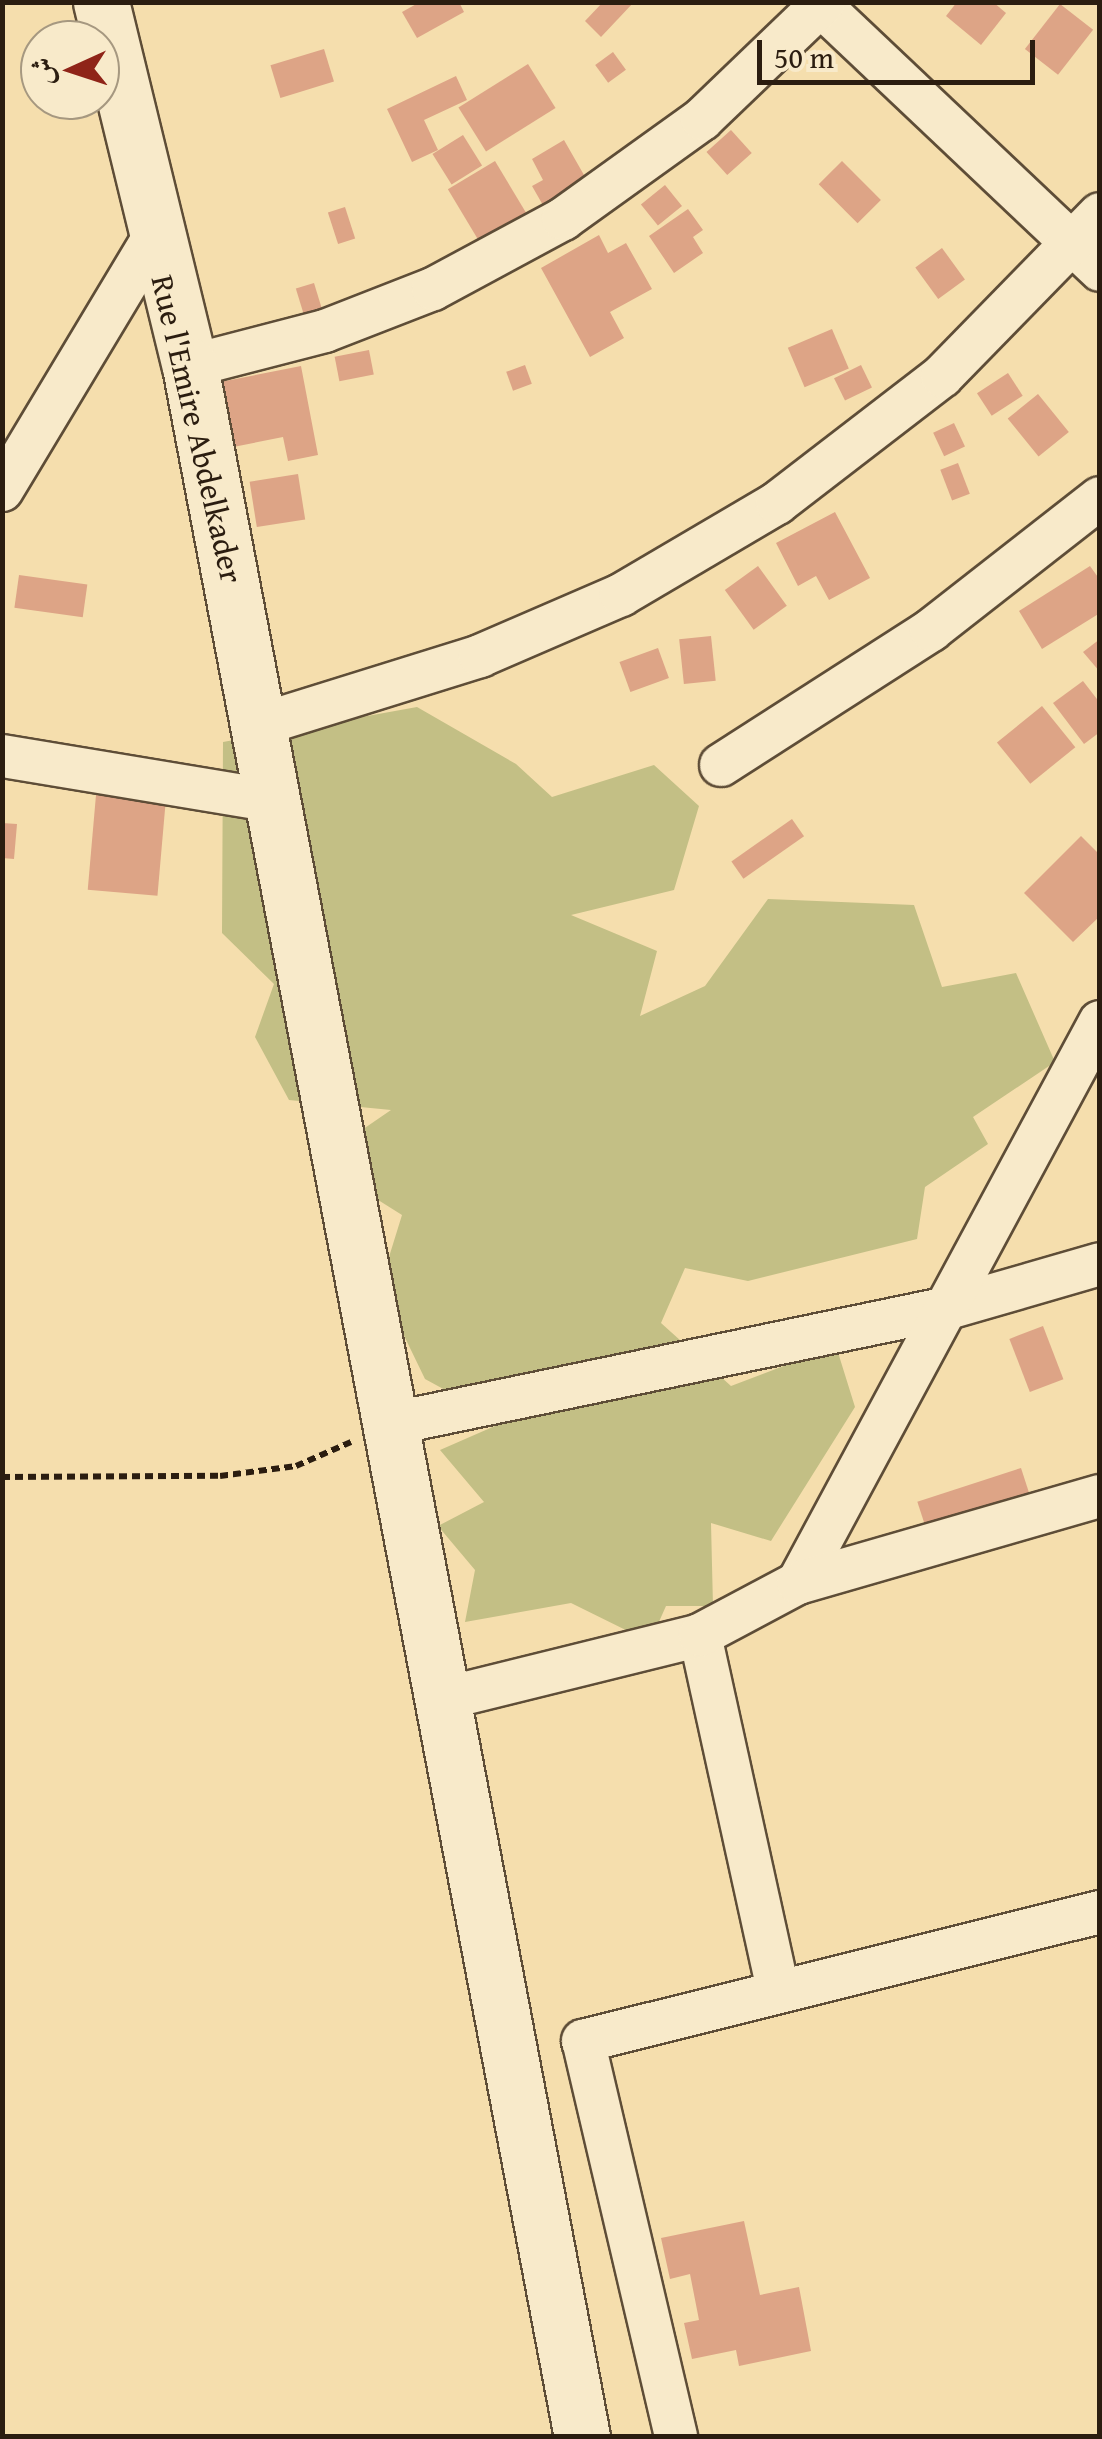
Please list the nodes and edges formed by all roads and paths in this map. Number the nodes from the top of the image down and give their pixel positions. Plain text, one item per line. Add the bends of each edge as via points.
1 (108, 4) edge
2 (821, 4) edge
3 (153, 239) junction
4 (1091, 243) edge
5 (190, 366) junction
6 (2, 490) edge
7 (1100, 498) edge
8 (258, 725) junction
9 (2, 756) edge
10 (721, 765) dead end
11 (267, 800) junction
12 (1100, 1022) edge
13 (1100, 1264) edge
14 (948, 1308) junction
15 (395, 1423) junction
16 (2, 1477) edge
17 (1100, 1496) edge
18 (798, 1583) junction
19 (700, 1634) junction
20 (446, 1698) junction
21 (1100, 1912) edge
22 (778, 1990) junction
23 (582, 2436) edge
24 (676, 2436) edge

1 - 3 main road, Rue l'Emire Abdelkader
2 - 4 street
2 - 5 street via 702,119 564,219 433,289 325,331
3 - 5 main road, Rue l'Emire Abdelkader
3 - 6 street
4 - 8 street via 942,376 807,480 621,595 480,656
5 - 8 main road, Rue l'Emire Abdelkader
7 - 10 street via 931,630
8 - 11 main road, Rue l'Emire Abdelkader
9 - 11 street
11 - 15 main road, Rue l'Emire Abdelkader
12 - 14 street
13 - 14 street
14 - 15 street
14 - 18 street
15 - 16 path via 296,1466 220,1476
15 - 20 main road, Rue l'Emire Abdelkader
17 - 18 street
18 - 19 street
19 - 20 street
19 - 22 street
20 - 23 main road, Rue l'Emire Abdelkader
21 - 22 street
22 - 24 street via 582,2041

